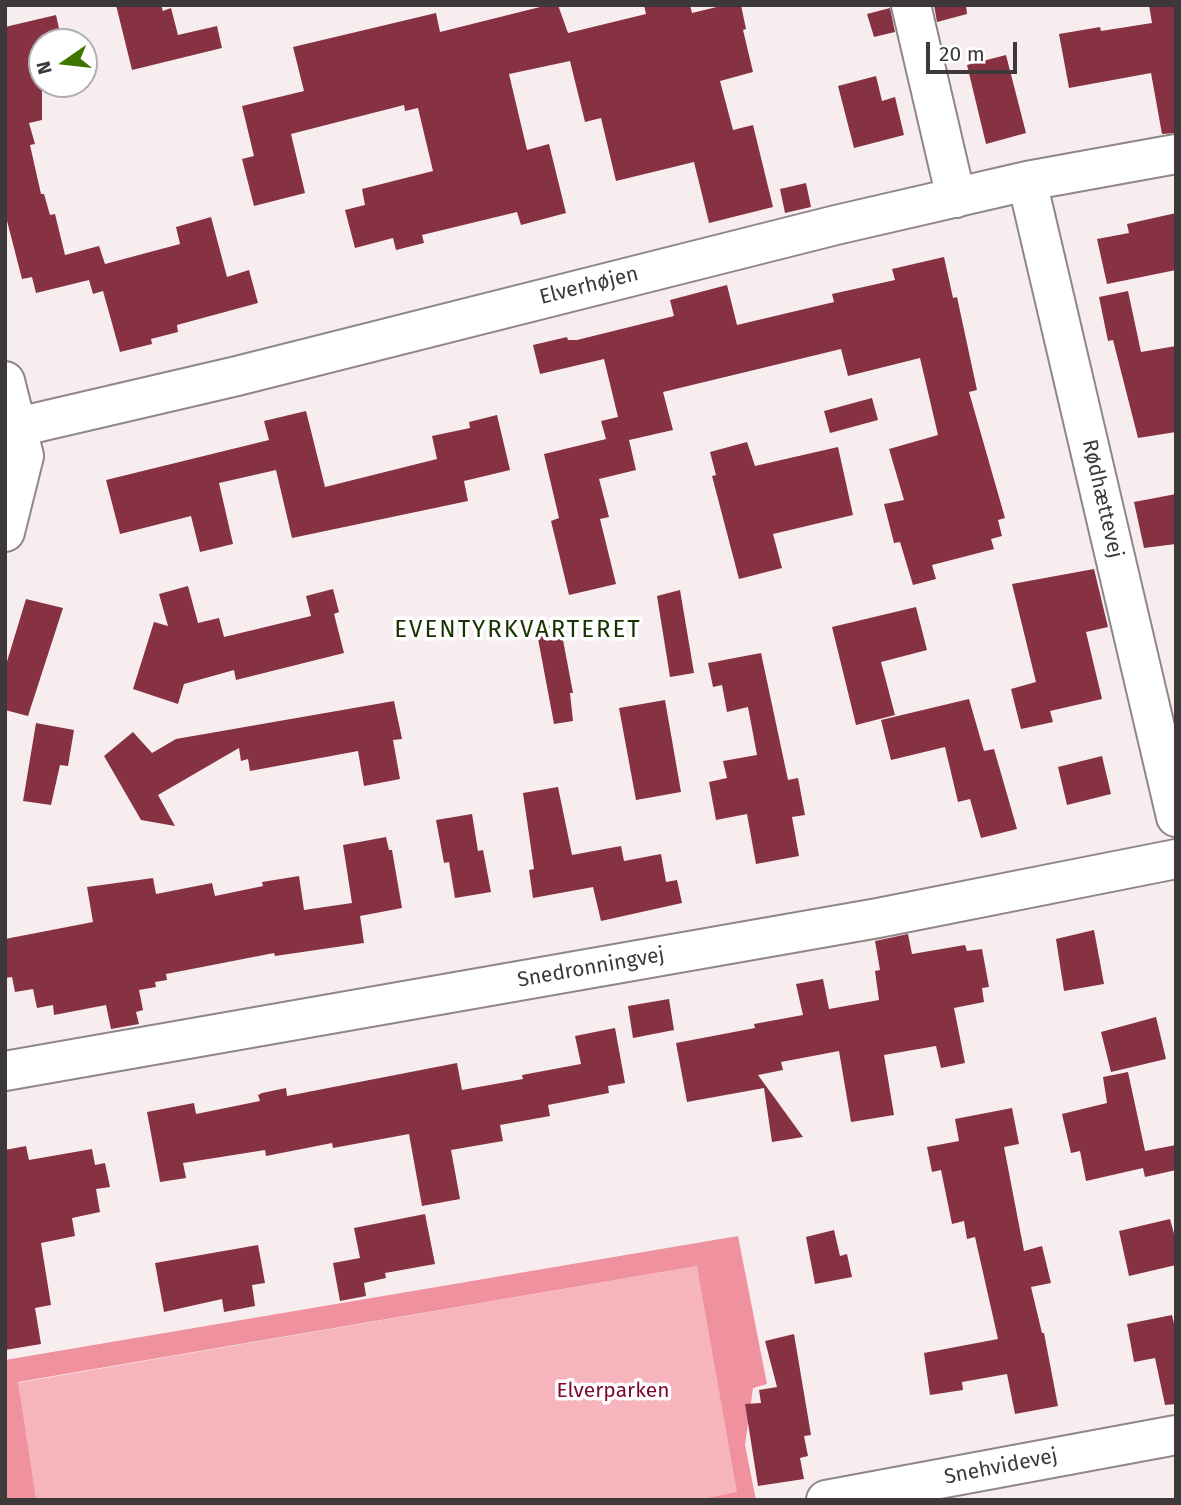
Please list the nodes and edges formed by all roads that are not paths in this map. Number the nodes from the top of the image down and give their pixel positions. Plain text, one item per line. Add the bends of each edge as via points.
1 (911, 5) edge
2 (1176, 154) edge
3 (1027, 181) junction
4 (956, 198) junction
5 (5, 381) edge
6 (11, 429) edge
7 (5, 531) edge
8 (1176, 817) edge
9 (1176, 859) edge
10 (5, 1071) edge
11 (1176, 1435) edge
12 (826, 1500) edge

1 - 4 street
2 - 3 street, Elverhøjen
3 - 4 street, Elverhøjen
3 - 8 street, Rødhættevej
4 - 6 street, Elverhøjen
5 - 6 street
6 - 7 street via 24,456
9 - 10 street, Snedronningvej via 878,919
11 - 12 street, Snehvidevej

